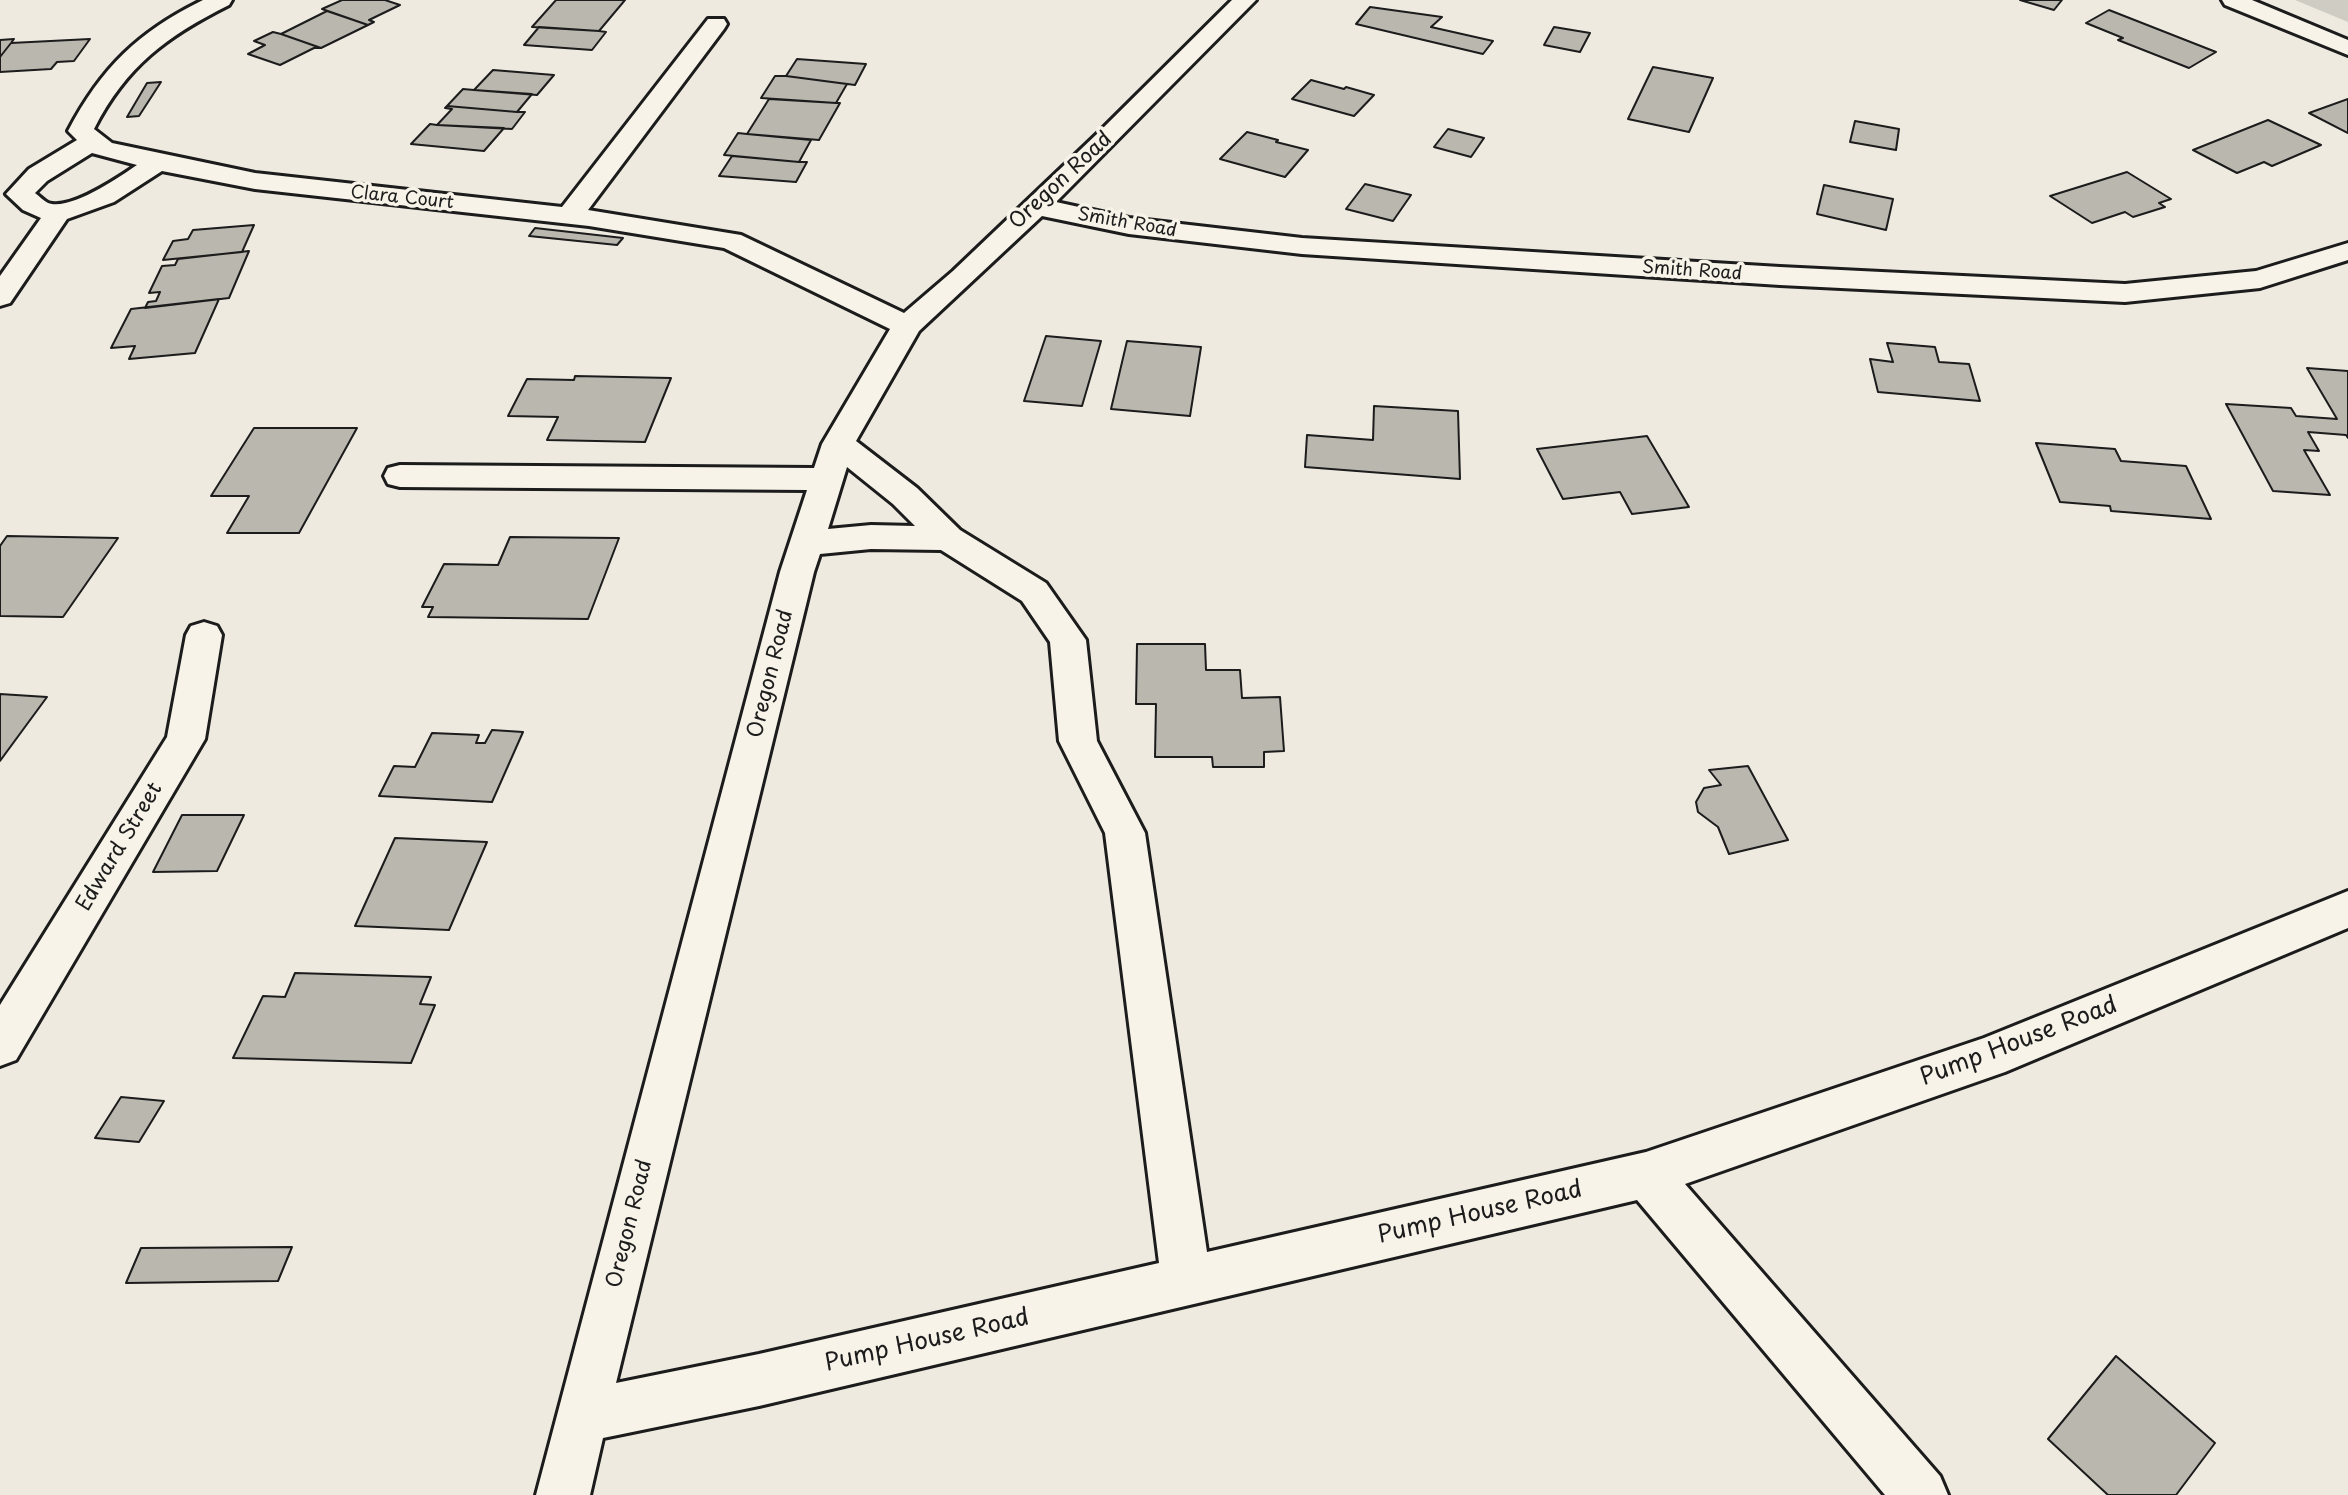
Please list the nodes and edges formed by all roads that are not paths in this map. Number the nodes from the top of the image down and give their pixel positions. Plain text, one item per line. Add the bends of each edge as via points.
1 (221, 0) edge
2 (1245, 0) edge
3 (2233, 0) edge
4 (716, 24) dead end
5 (2348, 48) edge
6 (94, 141) junction
7 (157, 162) junction
8 (1034, 206) junction
9 (60, 210) junction
10 (569, 216) junction
11 (2348, 251) edge
12 (0, 297) edge
13 (907, 326) junction
14 (838, 444) junction
15 (400, 476) dead end
16 (827, 479) junction
17 (948, 538) junction
18 (806, 543) junction
19 (204, 635) dead end
20 (2348, 909) edge
21 (0, 1045) edge
22 (1646, 1175) junction
23 (1186, 1281) junction
24 (581, 1416) junction
25 (563, 1495) edge
26 (1921, 1495) edge

1 - 6 street via 186,16 138,49 96,99 81,131
2 - 8 street, Oregon Road
3 - 5 street
4 - 10 street
6 - 7 street, Clara Court via 103,149
6 - 9 street via 38,175 19,194 47,212
7 - 9 street via 128,185 80,208
7 - 10 street, Clara Court via 255,181
8 - 11 street, Smith Road via 1129,226 1302,246 2125,293 2260,279
8 - 13 street, Oregon Road
9 - 12 street
10 - 13 street, Clara Court via 732,241
13 - 14 street, Oregon Road
14 - 16 street, Oregon Road
14 - 17 street via 905,496
15 - 16 street
16 - 18 street, Oregon Road
17 - 18 street via 871,537
17 - 23 street via 1034,592 1068,640 1078,741 1125,833
18 - 24 street, Oregon Road
19 - 21 street, Edward Street via 186,738
20 - 22 street, Pump House Road via 1989,1057
22 - 23 street, Pump House Road
22 - 26 street
23 - 24 street, Pump House Road via 760,1380
24 - 25 street, Oregon Road

